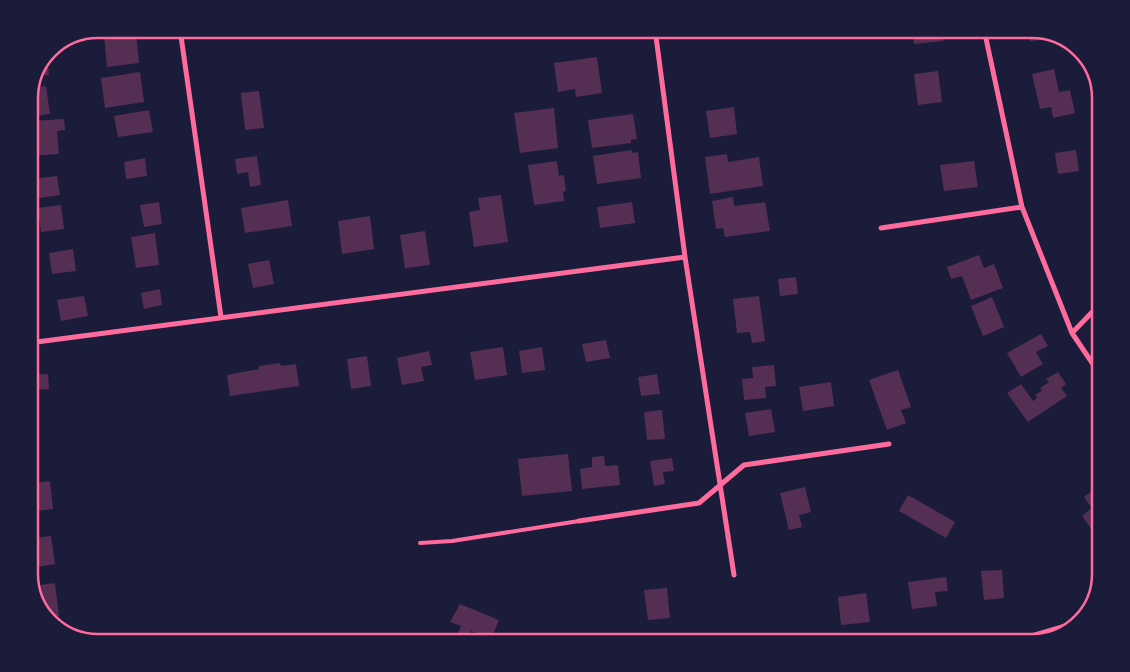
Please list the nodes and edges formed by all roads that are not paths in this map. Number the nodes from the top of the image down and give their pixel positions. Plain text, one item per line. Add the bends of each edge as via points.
1 (181, 38) edge
2 (656, 38) edge
3 (986, 38) edge
4 (1022, 207) junction
5 (881, 228) dead end
6 (685, 256) junction
7 (1092, 312) edge
8 (221, 318) junction
9 (1072, 333) junction
10 (38, 342) edge
11 (1092, 363) edge
12 (889, 444) dead end
13 (721, 484) junction
14 (579, 520) joint
15 (420, 543) dead end
16 (734, 575) dead end
17 (1063, 627) edge
18 (1038, 634) edge

1 - 8 street
2 - 6 street
3 - 4 street
4 - 5 street
4 - 9 street
6 - 8 street
6 - 13 street
7 - 9 street
8 - 10 street
9 - 11 street
12 - 13 street via 744,464
13 - 14 street via 699,503
13 - 16 street
14 - 15 lane via 452,541
17 - 18 street

